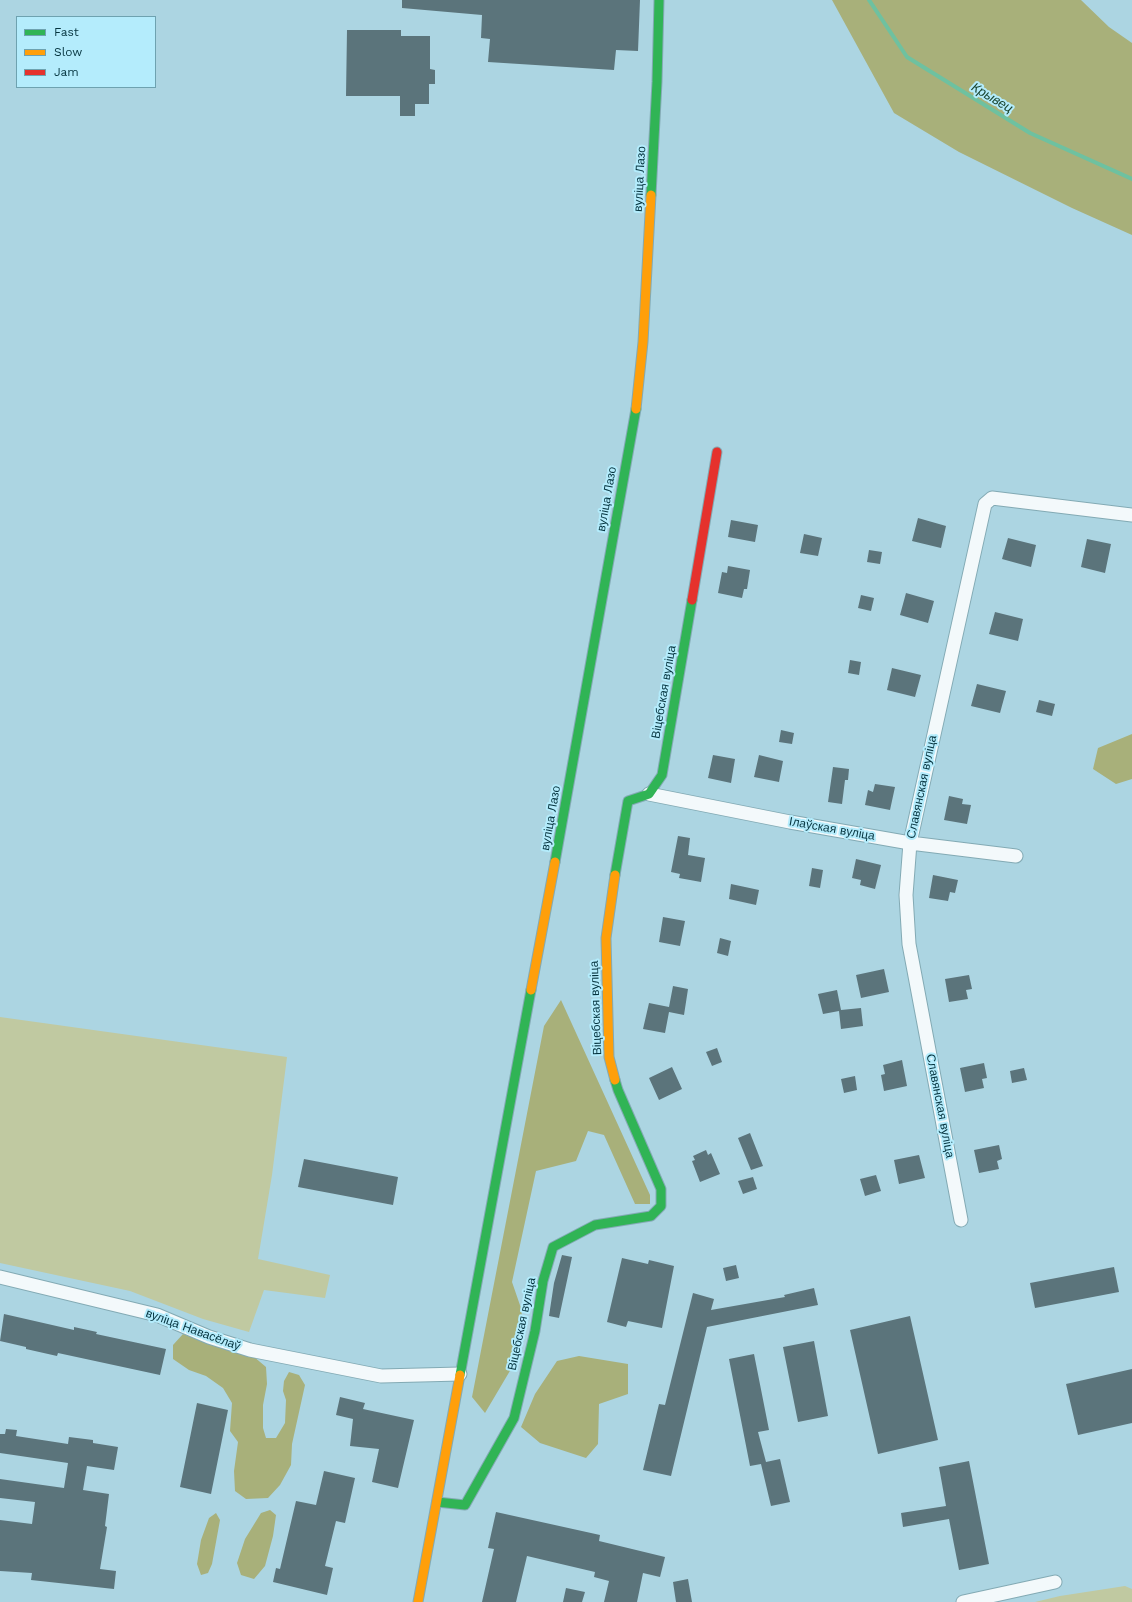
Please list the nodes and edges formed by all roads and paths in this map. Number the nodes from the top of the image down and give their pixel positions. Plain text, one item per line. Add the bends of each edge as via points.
1 (659, 0) edge
2 (716, 452) dead end
3 (1132, 515) edge
4 (649, 794) junction
5 (910, 843) junction
6 (1016, 856) dead end
7 (961, 1220) dead end
8 (0, 1277) edge
9 (460, 1374) junction
10 (437, 1502) junction
11 (1056, 1582) dead end
12 (418, 1602) edge
13 (963, 1602) edge

1 - 9 main road, вуліца Лазо via 643,342 637,402
2 - 4 main road, Віцебская вуліца via 662,775
3 - 5 street, Славянская вуліца via 992,498 985,504
4 - 5 street, Ілаўская вуліца
4 - 10 main road, Віцебская вуліца via 628,801 617,859 606,938 609,1057 618,1090 660,1189 661,1206 651,1216 595,1225 553,1247 543,1281 535,1331 514,1418 465,1505
5 - 6 street, Ілаўская вуліца
5 - 7 street, Славянская вуліца via 906,896 909,944
8 - 9 street, вуліца Навасёлаў via 158,1315 209,1338 250,1350 381,1376
9 - 10 main road, вуліца Лазо
10 - 12 main road, вуліца Лазо
11 - 13 street

